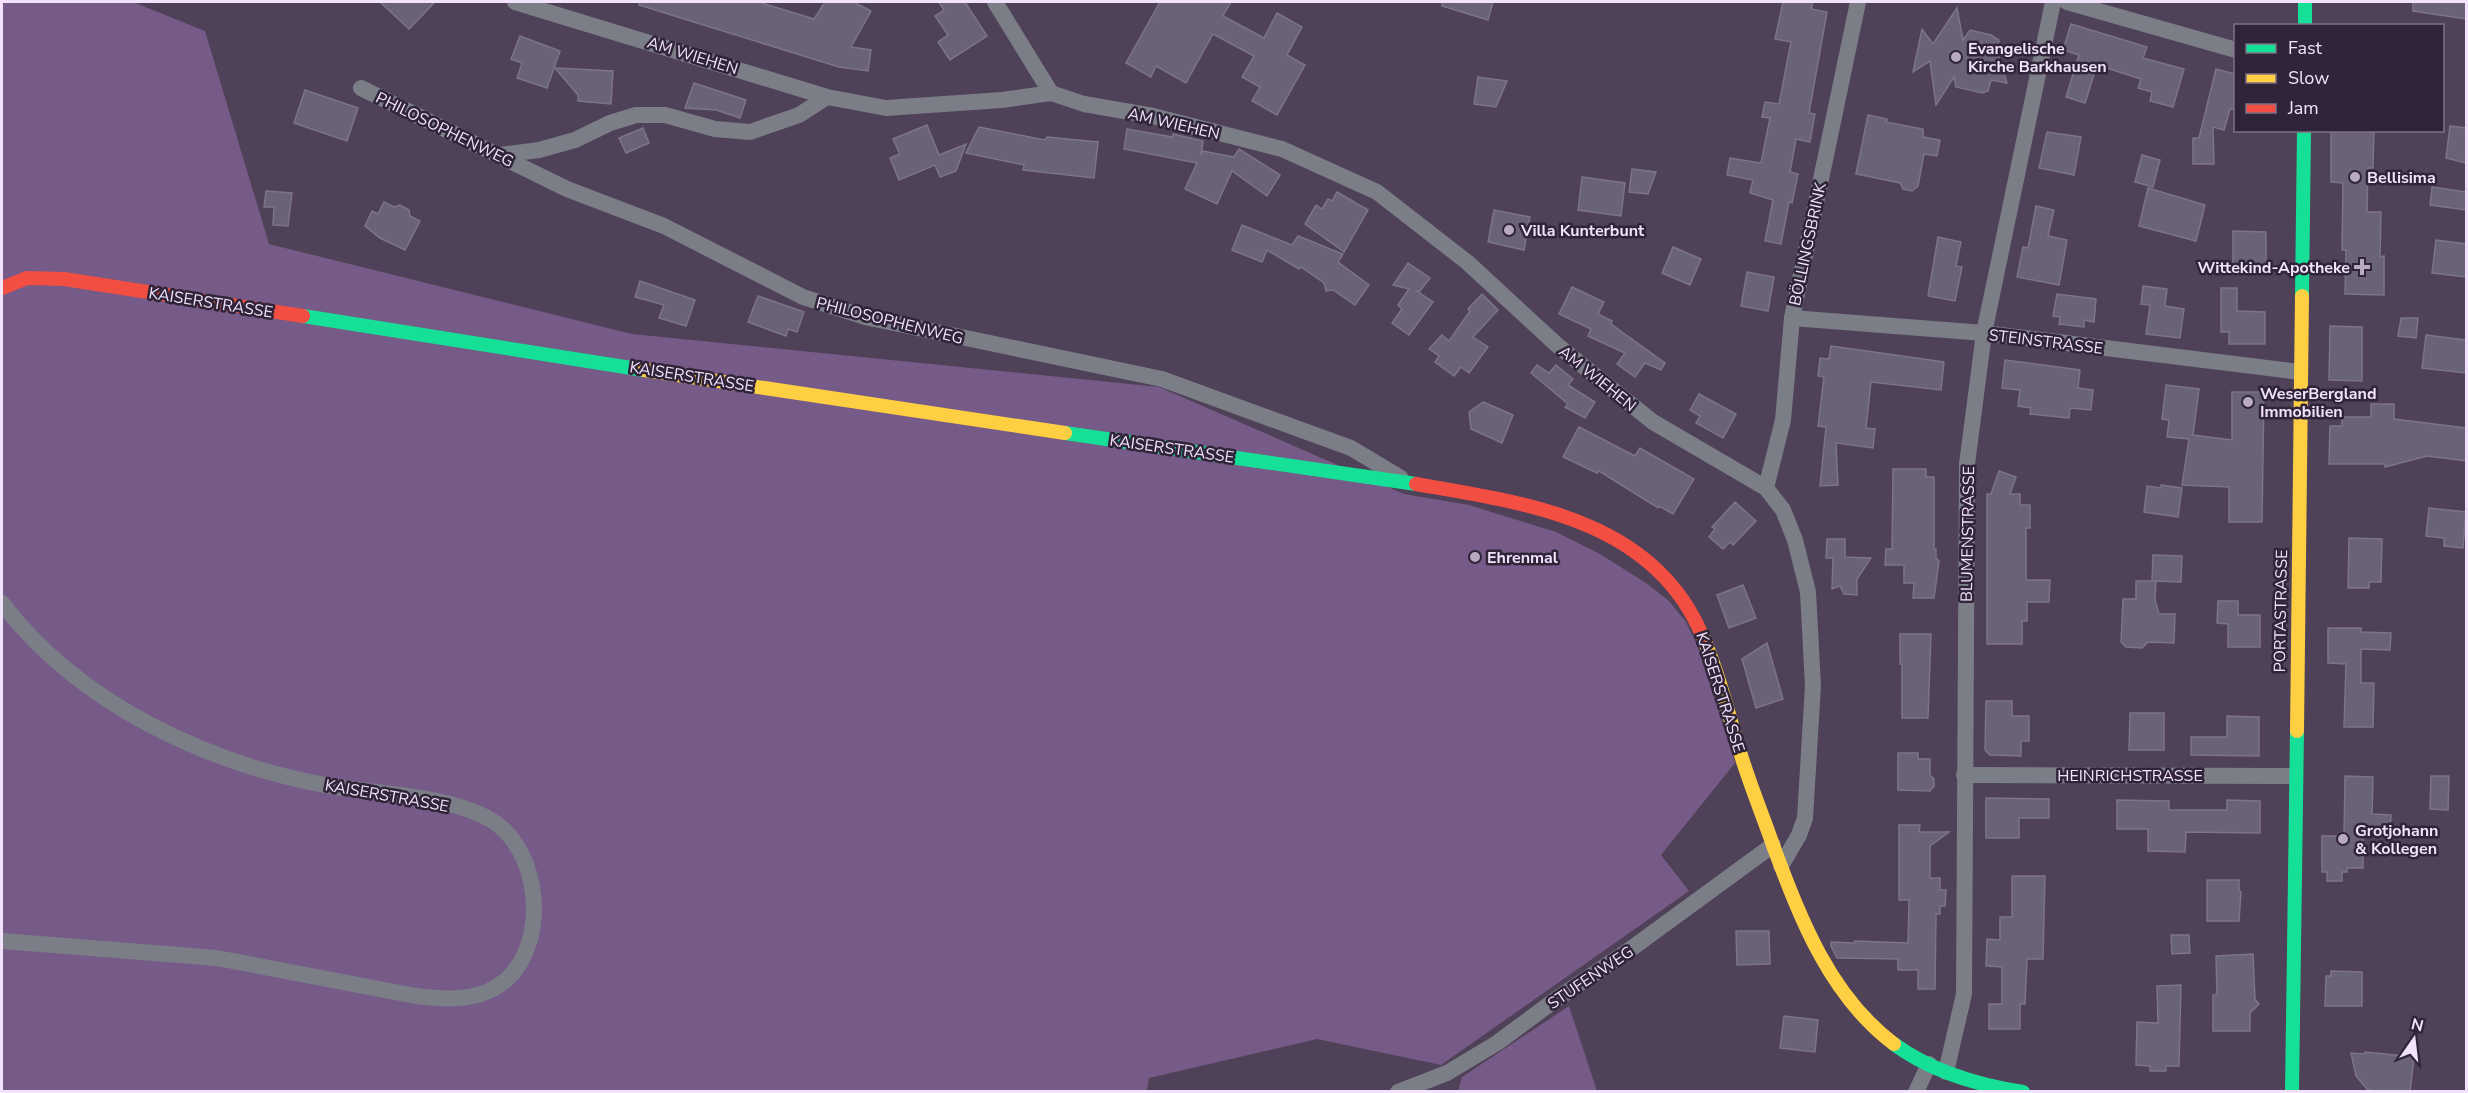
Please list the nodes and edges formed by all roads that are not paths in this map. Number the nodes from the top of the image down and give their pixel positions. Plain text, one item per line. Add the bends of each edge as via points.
1 (515, 2) edge
2 (995, 2) edge
3 (1858, 2) edge
4 (2053, 2) edge
5 (2067, 2) edge
6 (2305, 2) edge
7 (2305, 24) edge
8 (2234, 50) edge
9 (361, 88) dead end
10 (1051, 93) junction
11 (827, 97) junction
12 (2304, 132) edge
13 (500, 155) junction
14 (2, 288) edge
15 (1792, 318) junction
16 (1984, 333) junction
17 (2300, 372) junction
18 (1407, 481) junction
19 (1766, 488) junction
20 (2, 603) edge
21 (1965, 775) junction
22 (2295, 776) junction
23 (1773, 845) junction
24 (1781, 866) junction
25 (2, 941) edge
26 (1929, 1064) junction
27 (1946, 1072) junction
28 (1398, 1092) edge
29 (1916, 1092) edge
30 (2023, 1092) edge
31 (2292, 1092) edge

1 - 11 street, AM WIEHEN
2 - 10 street
3 - 15 street, BÖLLINGSBRINK
4 - 16 street, BLUMENSTRASSE
5 - 8 street
6 - 7 street
9 - 13 street, PHILOSOPHENWEG
10 - 11 street, AM WIEHEN via 886,108
10 - 19 street, AM WIEHEN via 1282,149 1377,192 1467,262 1557,345 1653,422
11 - 13 street via 799,115 750,132 715,129 665,115 636,115 575,140
12 - 17 street, PORTASTRASSE
13 - 18 street, PHILOSOPHENWEG via 567,189 664,226 803,297 865,317 1162,379 1351,448
14 - 18 street, KAISERSTRASSE via 27,278 64,279 988,422
15 - 16 street, STEINSTRASSE
15 - 19 street, BÖLLINGSBRINK via 1783,420
16 - 17 street, STEINSTRASSE
16 - 21 street, BLUMENSTRASSE via 1967,464
17 - 22 street, PORTASTRASSE
18 - 23 street, KAISERSTRASSE via 1522,502 1572,517 1623,543 1676,586 1708,642
19 - 24 street, AM WIEHEN via 1783,510 1808,592 1813,686 1805,818
20 - 25 street, KAISERSTRASSE via 41,648 72,674 132,714 196,747 263,770 333,786 444,803 492,820 522,855 530,878 533,911 532,933 515,972 499,986 477,996 448,1000 217,958
21 - 22 street, HEINRICHSTRASSE
21 - 27 street, BLUMENSTRASSE via 1964,994
22 - 31 street, PORTASTRASSE
23 - 24 street, KAISERSTRASSE
23 - 28 street, STUFENWEG via 1497,1043 1447,1073
24 - 26 street, KAISERSTRASSE via 1810,938 1847,999 1885,1036
26 - 27 street, KAISERSTRASSE
26 - 29 street
27 - 30 street, KAISERSTRASSE

